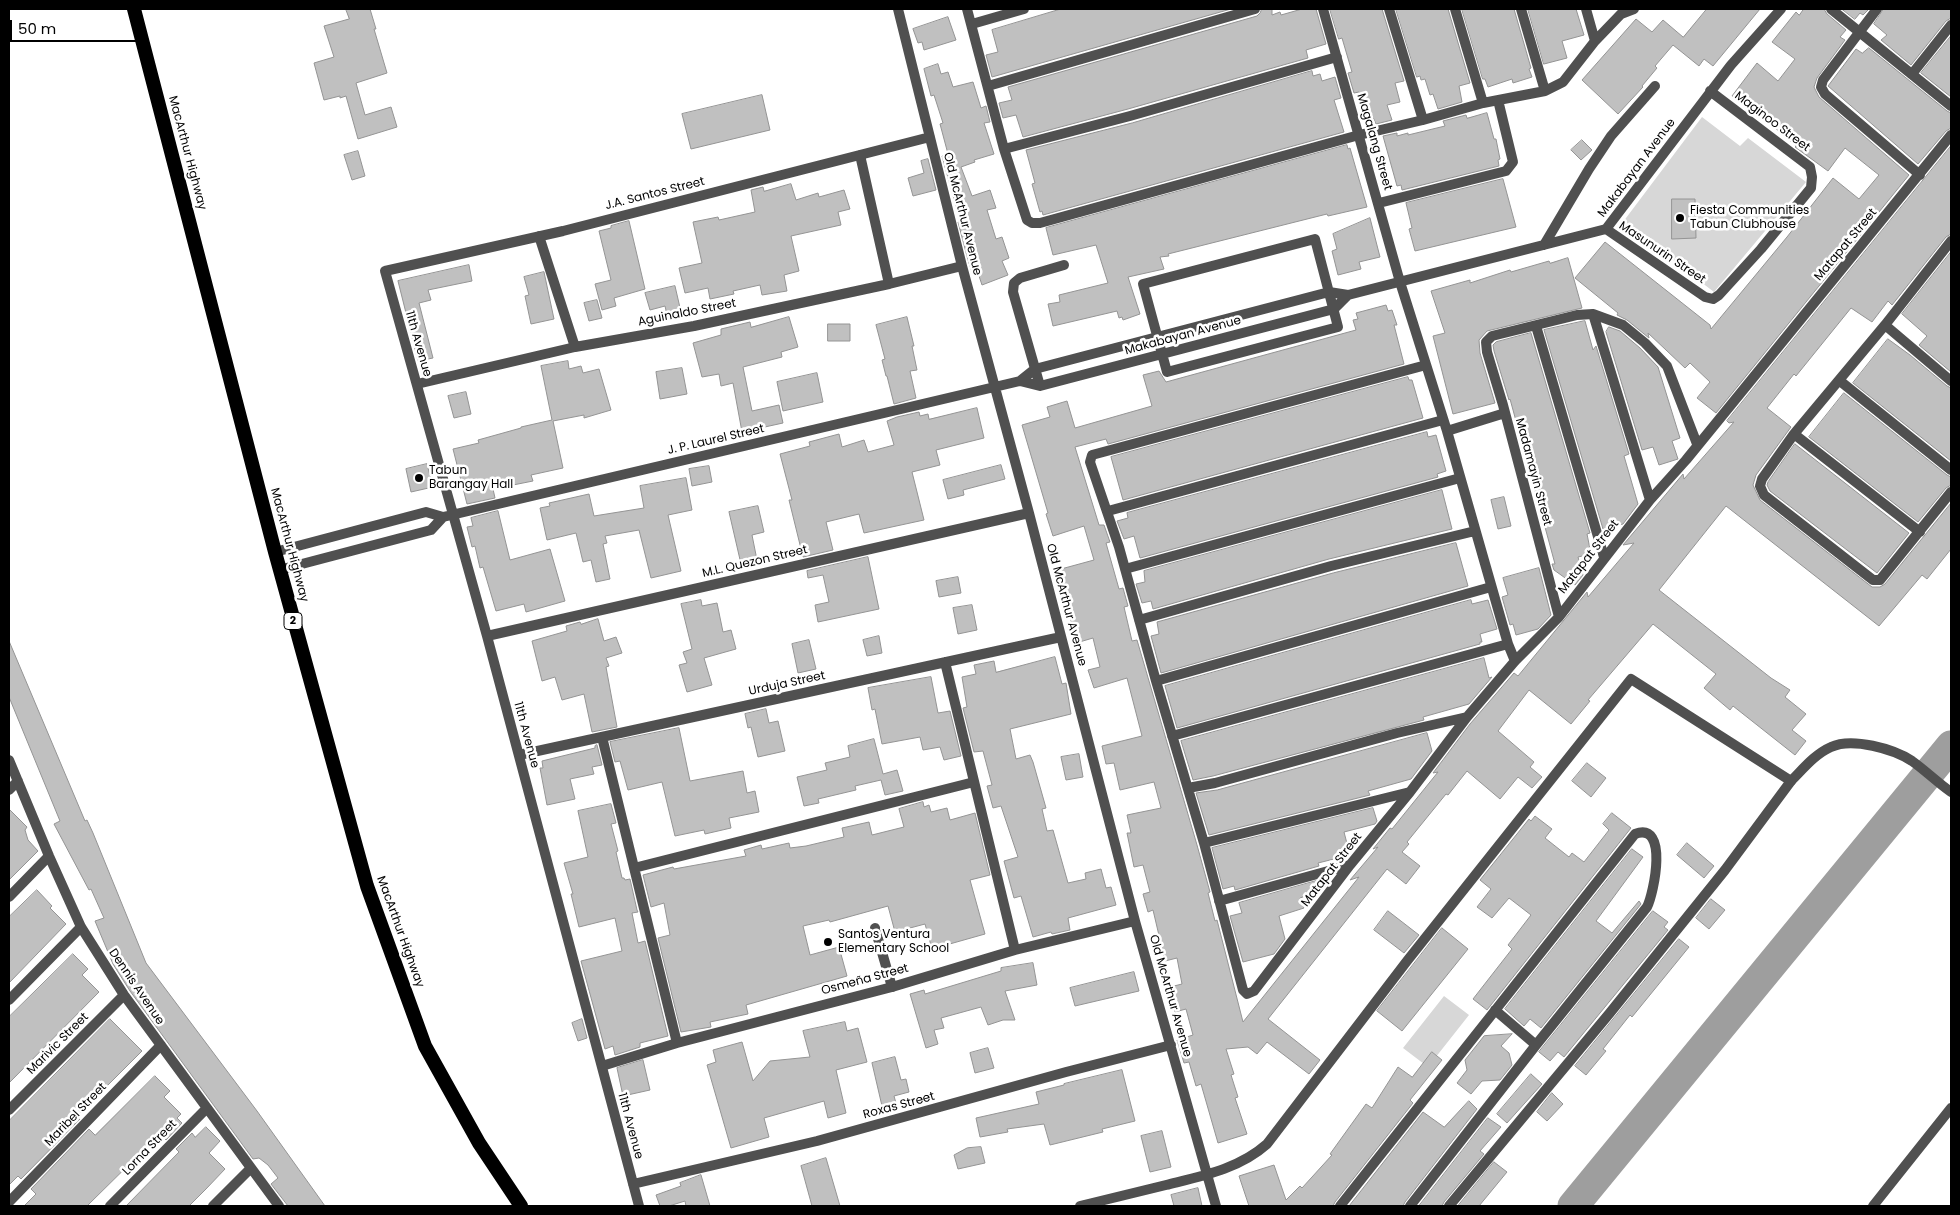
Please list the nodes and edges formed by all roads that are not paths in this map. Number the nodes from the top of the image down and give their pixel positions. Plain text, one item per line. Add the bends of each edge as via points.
1 (134, 9) edge
2 (898, 9) edge
3 (967, 9) edge
4 (1024, 9) edge
5 (1255, 9) edge
6 (1323, 9) edge
7 (1389, 9) edge
8 (1455, 9) edge
9 (1520, 9) edge
10 (1586, 9) edge
11 (1634, 9) edge
12 (1781, 9) edge
13 (1831, 9) edge
14 (1877, 9) edge
15 (972, 24) junction
16 (1951, 25) edge
17 (1859, 31) junction
18 (1595, 40) junction
19 (1337, 57) junction
20 (1912, 74) junction
21 (988, 86) junction
22 (1655, 86) dead end
23 (1546, 91) junction
24 (1710, 92) junction
25 (1498, 100) junction
26 (1483, 103) junction
27 (1951, 106) edge
28 (1423, 120) junction
29 (1358, 135) junction
30 (1951, 135) edge
31 (930, 137) junction
32 (1004, 150) junction
33 (860, 155) junction
34 (1920, 175) junction
35 (1379, 203) junction
36 (1606, 229) junction
37 (539, 236) junction
38 (1951, 241) edge
39 (1544, 245) junction
40 (1064, 265) dead end
41 (962, 266) junction
42 (385, 271) joint
43 (1400, 282) junction
44 (888, 284) junction
45 (1329, 292) junction
46 (1348, 295) junction
47 (1705, 297) joint
48 (1334, 309) junction
49 (1593, 314) junction
50 (1885, 325) junction
51 (1536, 326) junction
52 (1157, 337) junction
53 (575, 347) junction
54 (1162, 354) junction
55 (1426, 364) junction
56 (1035, 369) junction
57 (1020, 381) junction
58 (1840, 381) junction
59 (1951, 381) edge
60 (417, 384) junction
61 (1040, 386) junction
62 (994, 387) junction
63 (1505, 413) junction
64 (1443, 420) junction
65 (1447, 431) junction
66 (1794, 434) junction
67 (1697, 444) junction
68 (1951, 470) edge
69 (1460, 478) junction
70 (1951, 492) edge
71 (1650, 500) junction
72 (1108, 511) junction
73 (1029, 513) junction
74 (448, 516) junction
75 (395, 521) junction
76 (1475, 531) junction
77 (1920, 532) junction
78 (340, 535) junction
79 (400, 538) junction
80 (275, 552) junction
81 (345, 553) junction
82 (1604, 557) junction
83 (1125, 569) junction
84 (279, 570) junction
85 (1491, 587) junction
86 (1559, 616) junction
87 (1139, 620) junction
88 (487, 636) junction
89 (1060, 637) junction
90 (1508, 644) junction
91 (945, 662) junction
92 (1515, 662) junction
93 (1156, 681) junction
94 (1467, 717) junction
95 (1172, 736) junction
96 (602, 737) junction
97 (519, 755) junction
98 (9, 760) edge
99 (18, 781) junction
100 (1791, 781) junction
101 (974, 782) junction
102 (1188, 788) junction
103 (9, 790) edge
104 (1410, 792) junction
105 (1951, 792) edge
106 (1204, 843) junction
107 (49, 856) junction
108 (1350, 865) junction
109 (634, 868) junction
110 (9, 897) edge
111 (1219, 901) junction
112 (1135, 921) junction
113 (81, 926) junction
114 (875, 928) dead end
115 (1015, 950) junction
116 (892, 987) junction
117 (124, 995) junction
118 (9, 1000) edge
119 (1495, 1010) junction
120 (677, 1044) junction
121 (1171, 1045) junction
122 (1536, 1045) junction
123 (161, 1046) junction
124 (602, 1066) junction
125 (207, 1108) junction
126 (1951, 1108) edge
127 (9, 1110) edge
128 (251, 1168) junction
129 (1207, 1175) junction
130 (632, 1184) junction
131 (9, 1202) edge
132 (110, 1206) edge
133 (212, 1206) edge
134 (279, 1206) edge
135 (521, 1206) edge
136 (639, 1206) edge
137 (1080, 1206) edge
138 (1216, 1206) edge
139 (1340, 1206) edge
140 (1410, 1206) edge
141 (1449, 1206) edge
142 (1873, 1206) edge

1 - 80 highway, MacArthur Highway / 2
2 - 31 street, Old McArthur Avenue
3 - 15 street
4 - 15 street
5 - 21 street
6 - 19 street, Magalang Street
7 - 28 street
8 - 26 street
9 - 23 street
10 - 18 street
11 - 18 street via 1621,14
12 - 24 street, Makabayan Avenue
13 - 17 street
14 - 17 street
15 - 21 street
16 - 20 street
17 - 20 street
17 - 34 street via 1823,80 1821,88
18 - 23 street via 1563,82
19 - 29 street, Magalang Street
19 - 32 street
20 - 27 street
21 - 32 street
22 - 39 street via 1589,169
23 - 25 street
24 - 36 street, Makabayan Avenue
24 - 47 street, Maginoo Street via 1810,167 1812,177 1811,188 1761,249 1719,295 1712,299
25 - 26 street
25 - 35 street via 1513,162 1510,168
26 - 28 street
28 - 29 street
29 - 32 street via 1040,223 1027,220
29 - 35 street, Magalang Street
30 - 34 street, Matapat Street
31 - 33 street, J.A. Santos Street
31 - 41 street, Old McArthur Avenue
33 - 37 street, J.A. Santos Street
33 - 44 street
34 - 67 street, Matapat Street
35 - 43 street, Magalang Street
36 - 39 street, Makabayan Avenue
36 - 47 street, Masunurin Street
37 - 42 street, J.A. Santos Street
37 - 53 street
38 - 50 street
39 - 43 street, Makabayan Avenue
40 - 56 street via 1020,278 1014,283 1012,292
41 - 44 street, Aguinaldo Street
41 - 62 street, Old McArthur Avenue
42 - 60 street, 11th Avenue
43 - 46 street, Makabayan Avenue
43 - 55 street, Magalang Street
44 - 53 street, Aguinaldo Street via 694,326
45 - 46 street, Makabayan Avenue
45 - 48 street
45 - 52 street, Makabayan Avenue
45 - 52 street via 1315,239 1143,284
46 - 48 street
48 - 54 street, Makabayan Avenue
48 - 54 street via 1338,327 1272,345 1167,372
49 - 51 street
49 - 67 street via 1623,325 1667,366
49 - 71 street
50 - 58 street
50 - 59 street
51 - 63 street, Madamayin Street via 1492,336 1486,342
51 - 82 street
52 - 54 street
52 - 56 street, Makabayan Avenue
53 - 60 street, Aguinaldo Street
54 - 61 street, Makabayan Avenue
55 - 64 street, Magalang Street
55 - 72 street via 1092,455 1090,462
56 - 57 street, Makabayan Avenue
56 - 61 street
57 - 61 street, Makabayan Avenue
57 - 62 street, Makabayan Avenue
58 - 66 street
58 - 68 street
60 - 74 street, 11th Avenue
62 - 73 street, Old McArthur Avenue
62 - 74 street, J. P. Laurel Street
63 - 65 street
63 - 86 street, Madamayin Street
64 - 65 street, Magalang Street
64 - 72 street
65 - 69 street, Magalang Street
66 - 77 street
66 - 77 street via 1762,479 1760,486 1764,494 1865,574 1873,580 1880,580
67 - 71 street, Matapat Street
69 - 76 street, Magalang Street
69 - 83 street
70 - 77 street
71 - 82 street, Matapat Street
72 - 83 street
73 - 88 street, M.L. Quezon Street
73 - 89 street, Old McArthur Avenue
74 - 75 street, J. P. Laurel Street via 426,512
74 - 79 street, J. P. Laurel Street via 431,530
74 - 88 street, 11th Avenue
75 - 78 street, J. P. Laurel Street
75 - 79 street
76 - 85 street, Magalang Street
76 - 87 street via 1331,566
78 - 80 street, J. P. Laurel Street
78 - 81 street
79 - 81 street, J. P. Laurel Street
80 - 84 highway, MacArthur Highway / 2
81 - 84 street, J. P. Laurel Street
82 - 86 street, Matapat Street
83 - 87 street
84 - 135 highway, MacArthur Highway / 2 via 367,886 425,1046 479,1143
85 - 90 street, Magalang Street
85 - 93 street
86 - 92 street, Matapat Street
87 - 93 street
88 - 97 street, 11th Avenue
89 - 91 street, Urduja Street
89 - 112 street, Old McArthur Avenue
90 - 92 street, Magalang Street
90 - 95 street
91 - 96 street, Urduja Street
91 - 101 street
92 - 94 street, Matapat Street
93 - 95 street
94 - 102 street
94 - 104 street, Matapat Street
95 - 102 street
96 - 97 street, Urduja Street
96 - 109 street
97 - 124 street, 11th Avenue
98 - 99 street, Dennis Avenue
99 - 103 street
99 - 107 street, Dennis Avenue
100 - 105 street via 1812,759 1833,746 1858,743 1885,749 1910,760
100 - 129 street via 1631,678 1406,961 1267,1144 1241,1163
100 - 141 street via 1726,870 1640,977
101 - 109 street
101 - 115 street
102 - 106 street
104 - 106 street
104 - 108 street, Matapat Street
106 - 111 street
107 - 110 street
107 - 113 street, Dennis Avenue
108 - 111 street
108 - 111 street, Matapat Street via 1254,991 1247,994 1242,990
109 - 120 street
112 - 115 street, Osmeña Street
112 - 121 street, Old McArthur Avenue
113 - 117 street, Dennis Avenue
113 - 118 street
114 - 116 street
115 - 116 street, Osmeña Street
116 - 120 street, Osmeña Street
117 - 123 street, Dennis Avenue
117 - 127 street, Marivic Street
119 - 122 street
119 - 122 street via 1635,834 1647,834 1657,852 1654,886 1647,907
119 - 139 street
120 - 124 street, Osmeña Street
121 - 129 street, Old McArthur Avenue
121 - 130 street, Roxas Street via 817,1141
122 - 140 street
123 - 125 street, Dennis Avenue
123 - 131 street, Maribel Street
124 - 130 street, 11th Avenue
125 - 128 street, Dennis Avenue
125 - 132 street, Lorna Street
126 - 142 street
128 - 133 street
128 - 134 street, Dennis Avenue
129 - 137 street
129 - 138 street, Old McArthur Avenue
130 - 136 street, 11th Avenue

